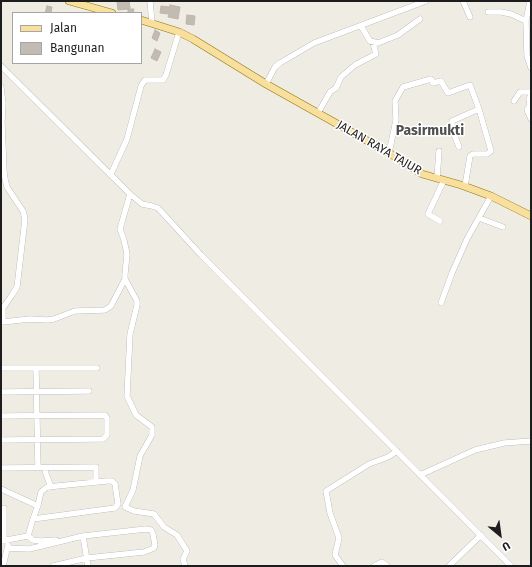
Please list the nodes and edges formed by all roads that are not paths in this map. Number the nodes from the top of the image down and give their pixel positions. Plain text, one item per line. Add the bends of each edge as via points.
1 (69, 1) edge
2 (150, 1) edge
3 (426, 1) edge
4 (463, 1) edge
5 (530, 1) edge
6 (108, 12) edge
7 (488, 12) dead end
8 (470, 17) dead end
9 (420, 19) dead end
10 (142, 20) edge
11 (526, 20) junction
12 (152, 23) junction
13 (361, 26) junction
14 (179, 32) junction
15 (373, 42) junction
16 (1, 66) edge
17 (531, 68) edge
18 (266, 84) junction
19 (1, 87) edge
20 (531, 93) edge
21 (514, 101) dead end
22 (479, 109) junction
23 (318, 113) junction
24 (531, 119) edge
25 (2, 122) edge
26 (459, 147) dead end
27 (439, 151) dead end
28 (389, 153) junction
29 (111, 174) junction
30 (441, 179) junction
31 (465, 186) junction
32 (130, 194) junction
33 (491, 196) junction
34 (531, 216) edge
35 (479, 218) junction
36 (440, 222) dead end
37 (503, 227) dead end
38 (126, 279) junction
39 (441, 303) dead end
40 (1, 368) edge
41 (97, 368) dead end
42 (36, 369) junction
43 (89, 391) dead end
44 (1, 392) edge
45 (37, 392) junction
46 (1, 416) edge
47 (37, 416) junction
48 (1, 440) edge
49 (37, 440) junction
50 (531, 441) edge
51 (397, 452) junction
52 (1, 468) edge
53 (38, 468) junction
54 (45, 468) junction
55 (420, 475) junction
56 (96, 482) junction
57 (51, 487) junction
58 (1, 489) edge
59 (38, 506) junction
60 (4, 508) dead end
61 (42, 517) junction
62 (33, 518) junction
63 (28, 536) junction
64 (83, 536) junction
65 (481, 536) junction
66 (73, 538) junction
67 (5, 541) edge
68 (7, 548) junction
69 (87, 558) junction
70 (3, 566) edge
71 (53, 566) edge
72 (88, 566) edge
73 (185, 566) edge
74 (343, 566) edge
75 (374, 566) edge
76 (387, 566) edge
77 (449, 566) edge
78 (511, 566) edge

1 - 6 main road
2 - 12 street
3 - 13 street
4 - 8 street
5 - 11 street
7 - 11 street via 511,14
9 - 15 street via 391,39
10 - 12 main road, JALAN RAYA TAJUR
11 - 17 street via 527,56
12 - 14 main road, JALAN RAYA TAJUR
13 - 15 street
13 - 18 street via 321,40 285,60 275,67
14 - 18 main road, JALAN RAYA TAJUR
14 - 29 street via 163,80 145,80 141,86 126,139
15 - 23 street via 376,54 355,65 341,77
16 - 29 street
18 - 23 main road, JALAN RAYA TAJUR
19 - 25 street
20 - 21 street via 520,92
20 - 24 street via 527,110
22 - 26 street via 452,121 452,129
22 - 28 street via 470,85 448,93 441,81 433,83 430,79 403,87 395,101 396,120
22 - 31 street via 491,151 470,156
23 - 28 main road, JALAN RAYA TAJUR
25 - 38 street via 5,179 25,219 17,287 3,308 3,322 48,320 75,311 105,310 111,306
27 - 30 street
28 - 30 main road, JALAN RAYA TAJUR via 422,174
29 - 32 street
30 - 31 main road, JALAN RAYA TAJUR
30 - 36 street via 428,214
31 - 33 main road, JALAN RAYA TAJUR
32 - 38 street via 120,229 127,254
32 - 51 street via 142,204 158,208 201,255
33 - 34 main road, JALAN RAYA TAJUR
33 - 35 street
35 - 37 street
35 - 39 street via 467,239
38 - 73 street via 137,301 130,334 127,396 136,415 152,426 152,435 140,456 133,490 125,506 134,511 154,514 164,526 177,535 187,551 183,559
40 - 42 street
41 - 42 street
42 - 45 street
43 - 45 street
44 - 45 street
45 - 47 street
46 - 47 street
47 - 49 street
47 - 49 street via 105,415 107,418 105,438
48 - 49 street
49 - 53 street
50 - 55 street via 504,443 475,450
51 - 55 street
51 - 74 street via 369,464 326,491 330,513 339,538 335,555
52 - 53 street
53 - 54 street
54 - 56 street via 96,467
54 - 57 street
55 - 65 street
56 - 57 street
56 - 61 street via 112,481 115,484 118,504 115,508
57 - 59 street via 41,492
58 - 59 street
59 - 61 street via 41,508
59 - 62 street
60 - 67 street
61 - 62 street
62 - 63 street
63 - 66 street via 40,541
63 - 67 street
64 - 66 street
64 - 69 street
64 - 69 street via 146,530 151,530 153,534 155,546 144,552
65 - 77 street
65 - 78 street
66 - 68 street via 29,549
67 - 68 street
68 - 70 street
69 - 71 street
69 - 72 street
75 - 76 street via 382,562

